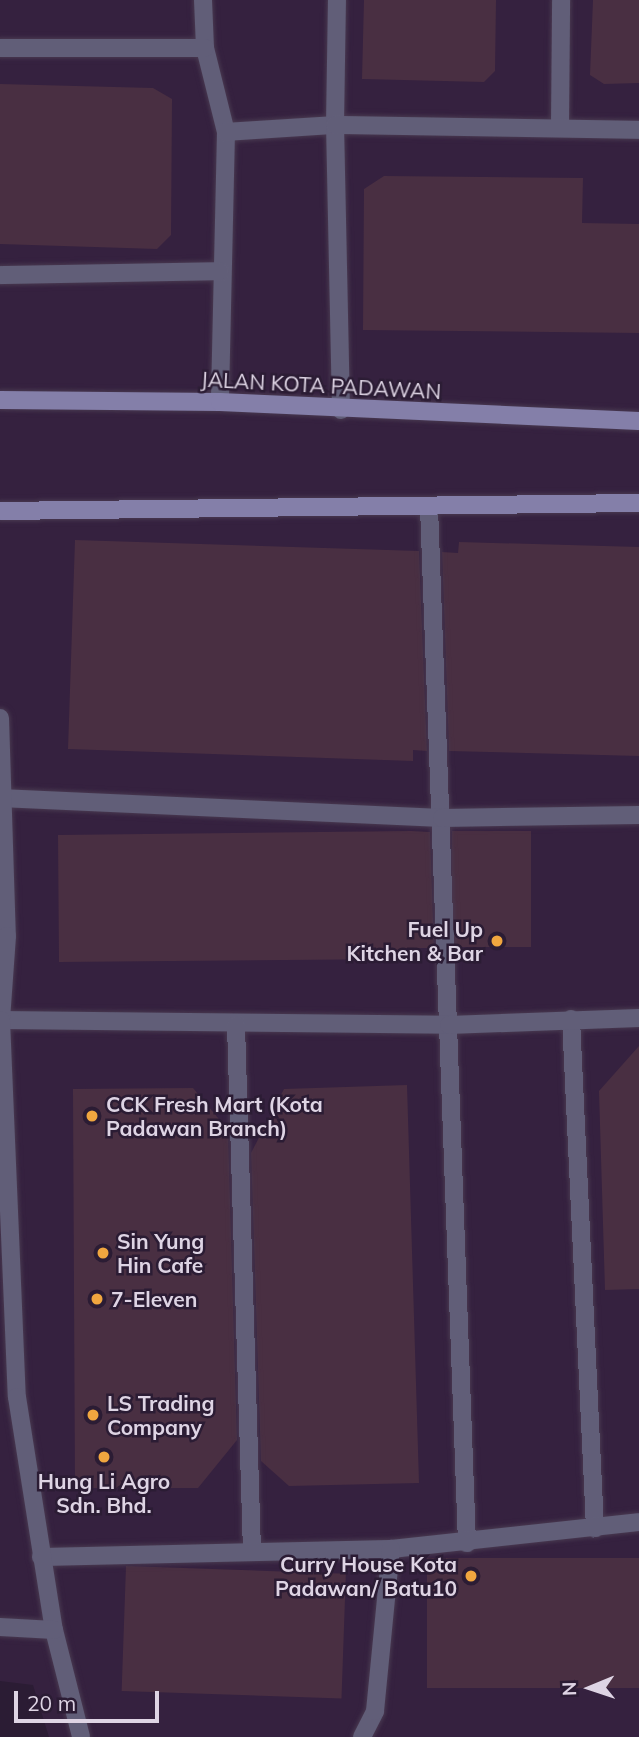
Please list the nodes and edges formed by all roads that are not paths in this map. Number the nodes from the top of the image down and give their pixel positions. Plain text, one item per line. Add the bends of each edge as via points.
1 (203, 0) edge
2 (337, 0) edge
3 (561, 0) edge
4 (0, 48) edge
5 (205, 48) junction
6 (334, 125) junction
7 (560, 127) junction
8 (639, 130) edge
9 (226, 132) junction
10 (220, 271) junction
11 (0, 275) edge
12 (0, 400) edge
13 (220, 402) junction
14 (341, 410) junction
15 (639, 421) edge
16 (639, 503) edge
17 (429, 507) junction
18 (0, 510) edge
19 (0, 718) edge
20 (2, 798) edge
21 (639, 815) edge
22 (442, 818) junction
23 (639, 1018) edge
24 (571, 1019) junction
25 (1, 1020) edge
26 (449, 1025) junction
27 (236, 1026) junction
28 (639, 1522) edge
29 (595, 1528) junction
30 (467, 1543) junction
31 (391, 1549) junction
32 (252, 1552) junction
33 (41, 1557) junction
34 (0, 1627) edge
35 (54, 1630) junction
36 (81, 1737) edge
37 (362, 1737) edge

1 - 5 street
2 - 6 street
3 - 7 street
4 - 5 street
5 - 9 street
6 - 7 street
6 - 9 street
6 - 14 street
7 - 8 street
9 - 10 street
10 - 11 street
10 - 13 street
12 - 13 main road, JALAN KOTA PADAWAN
13 - 14 main road, JALAN KOTA PADAWAN
14 - 15 main road, JALAN KOTA PADAWAN
16 - 17 main road
17 - 18 main road
17 - 22 street
19 - 20 street
20 - 22 street
20 - 25 street via 7,936
21 - 22 street
22 - 26 street
23 - 24 street
24 - 26 street
24 - 29 street
25 - 27 street
25 - 33 street via 17,1397
26 - 27 street
26 - 30 street
27 - 32 street
28 - 29 street
29 - 30 street
30 - 31 street
31 - 32 street
31 - 37 street via 375,1711
32 - 33 street
33 - 35 street
34 - 35 street
35 - 36 street

